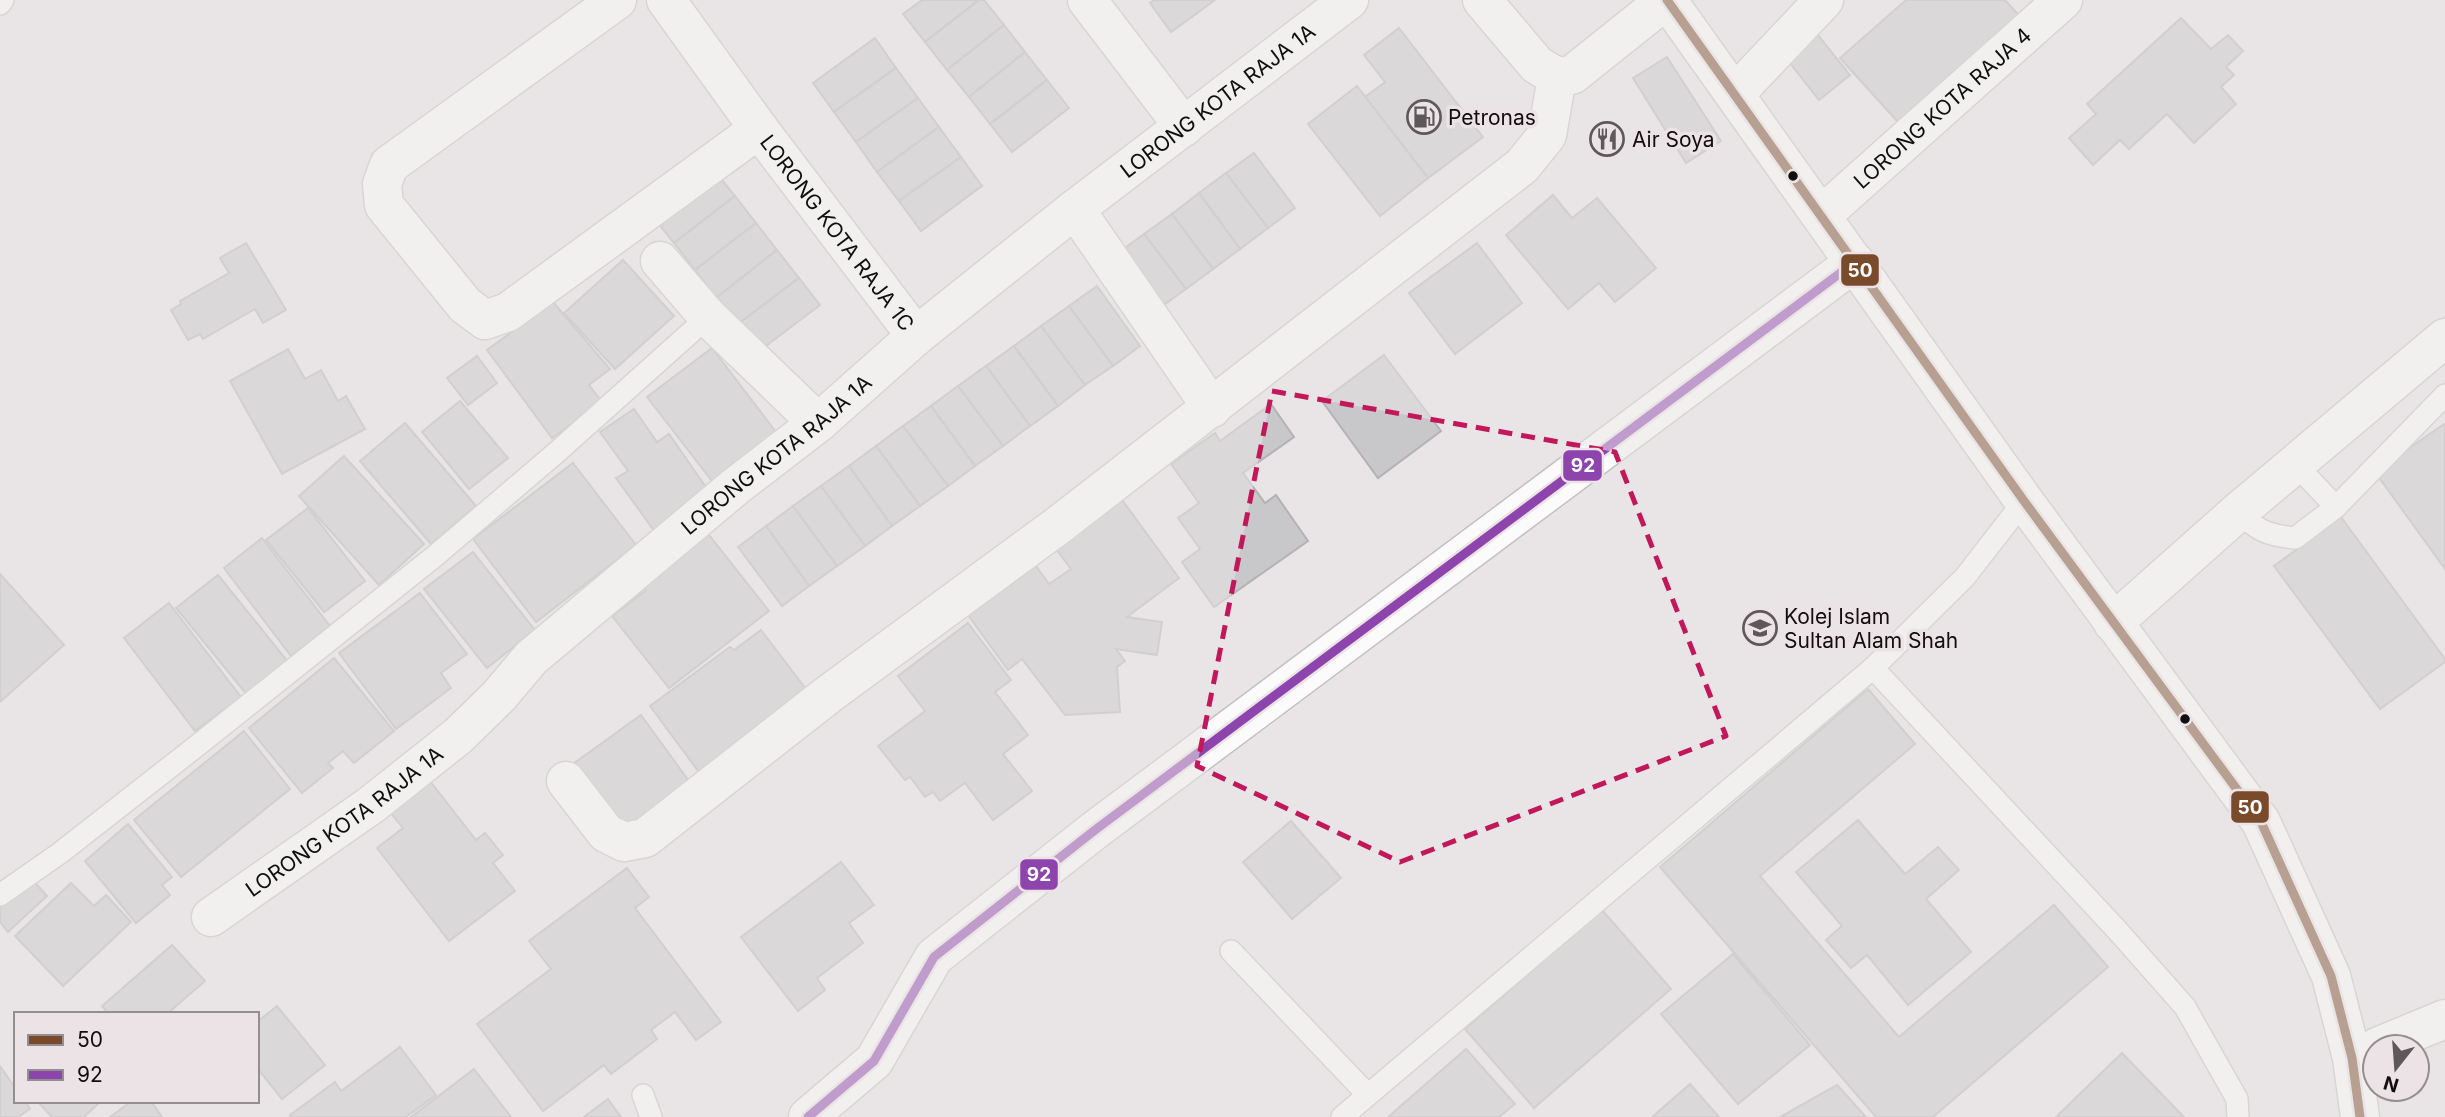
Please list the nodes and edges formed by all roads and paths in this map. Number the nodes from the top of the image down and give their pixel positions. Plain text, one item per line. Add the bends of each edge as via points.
1 (617, 0) edge
2 (666, 0) edge
3 (1087, 0) edge
4 (1349, 0) edge
5 (1482, 0) edge
6 (1667, 0) edge
7 (1824, 0) edge
8 (2063, 0) edge
9 (1557, 77) junction
10 (1735, 94) junction
11 (1184, 127) junction
12 (759, 129) junction
13 (1075, 209) junction
14 (1822, 215) junction
15 (660, 261) dead end
16 (1855, 262) junction
17 (708, 317) junction
18 (916, 337) junction
19 (2445, 338) edge
20 (2445, 395) edge
21 (1212, 408) junction
22 (818, 423) junction
23 (2295, 464) junction
24 (2024, 501) junction
25 (2336, 507) junction
26 (2238, 512) junction
27 (2113, 623) junction
28 (1873, 668) junction
29 (566, 780) dead end
30 (0, 895) edge
31 (211, 917) dead end
32 (1231, 951) dead end
33 (2445, 1019) edge
34 (2411, 1033) edge
35 (2361, 1037) edge
36 (1367, 1094) junction
37 (643, 1095) dead end
38 (651, 1117) edge
39 (808, 1117) edge
40 (1342, 1117) edge
41 (2238, 1117) edge

1 - 12 street via 388,165 382,184 384,205 465,305 485,320 508,312
2 - 12 street, LORONG KOTA RAJA 1C
3 - 11 street
4 - 11 street, LORONG KOTA RAJA 1A
5 - 9 street via 1537,65
6 - 9 street via 1572,75
6 - 10 street
7 - 10 street
8 - 14 street, LORONG KOTA RAJA 4
9 - 21 street via 1547,135 1522,166
10 - 14 street
11 - 13 street, LORONG KOTA RAJA 1A
12 - 18 street, LORONG KOTA RAJA 1C
13 - 18 street, LORONG KOTA RAJA 1A
13 - 21 street
14 - 16 street
15 - 17 street
16 - 24 street
16 - 39 street via 1095,830 934,957 874,1061
17 - 22 street
17 - 30 lane via 435,556 60,853
18 - 22 street, LORONG KOTA RAJA 1A
19 - 23 street
20 - 25 lane
21 - 29 street via 829,694 645,838 624,842 606,833
22 - 31 street, LORONG KOTA RAJA 1A via 736,485 531,658 458,736
23 - 25 lane
23 - 26 street
24 - 27 street
24 - 28 lane via 1965,577
25 - 26 lane via 2295,538 2270,536
26 - 27 street
27 - 35 street via 2261,822
28 - 36 lane
28 - 41 lane via 2185,1007 2237,1100
32 - 36 lane
33 - 34 street
36 - 40 lane
37 - 38 lane

